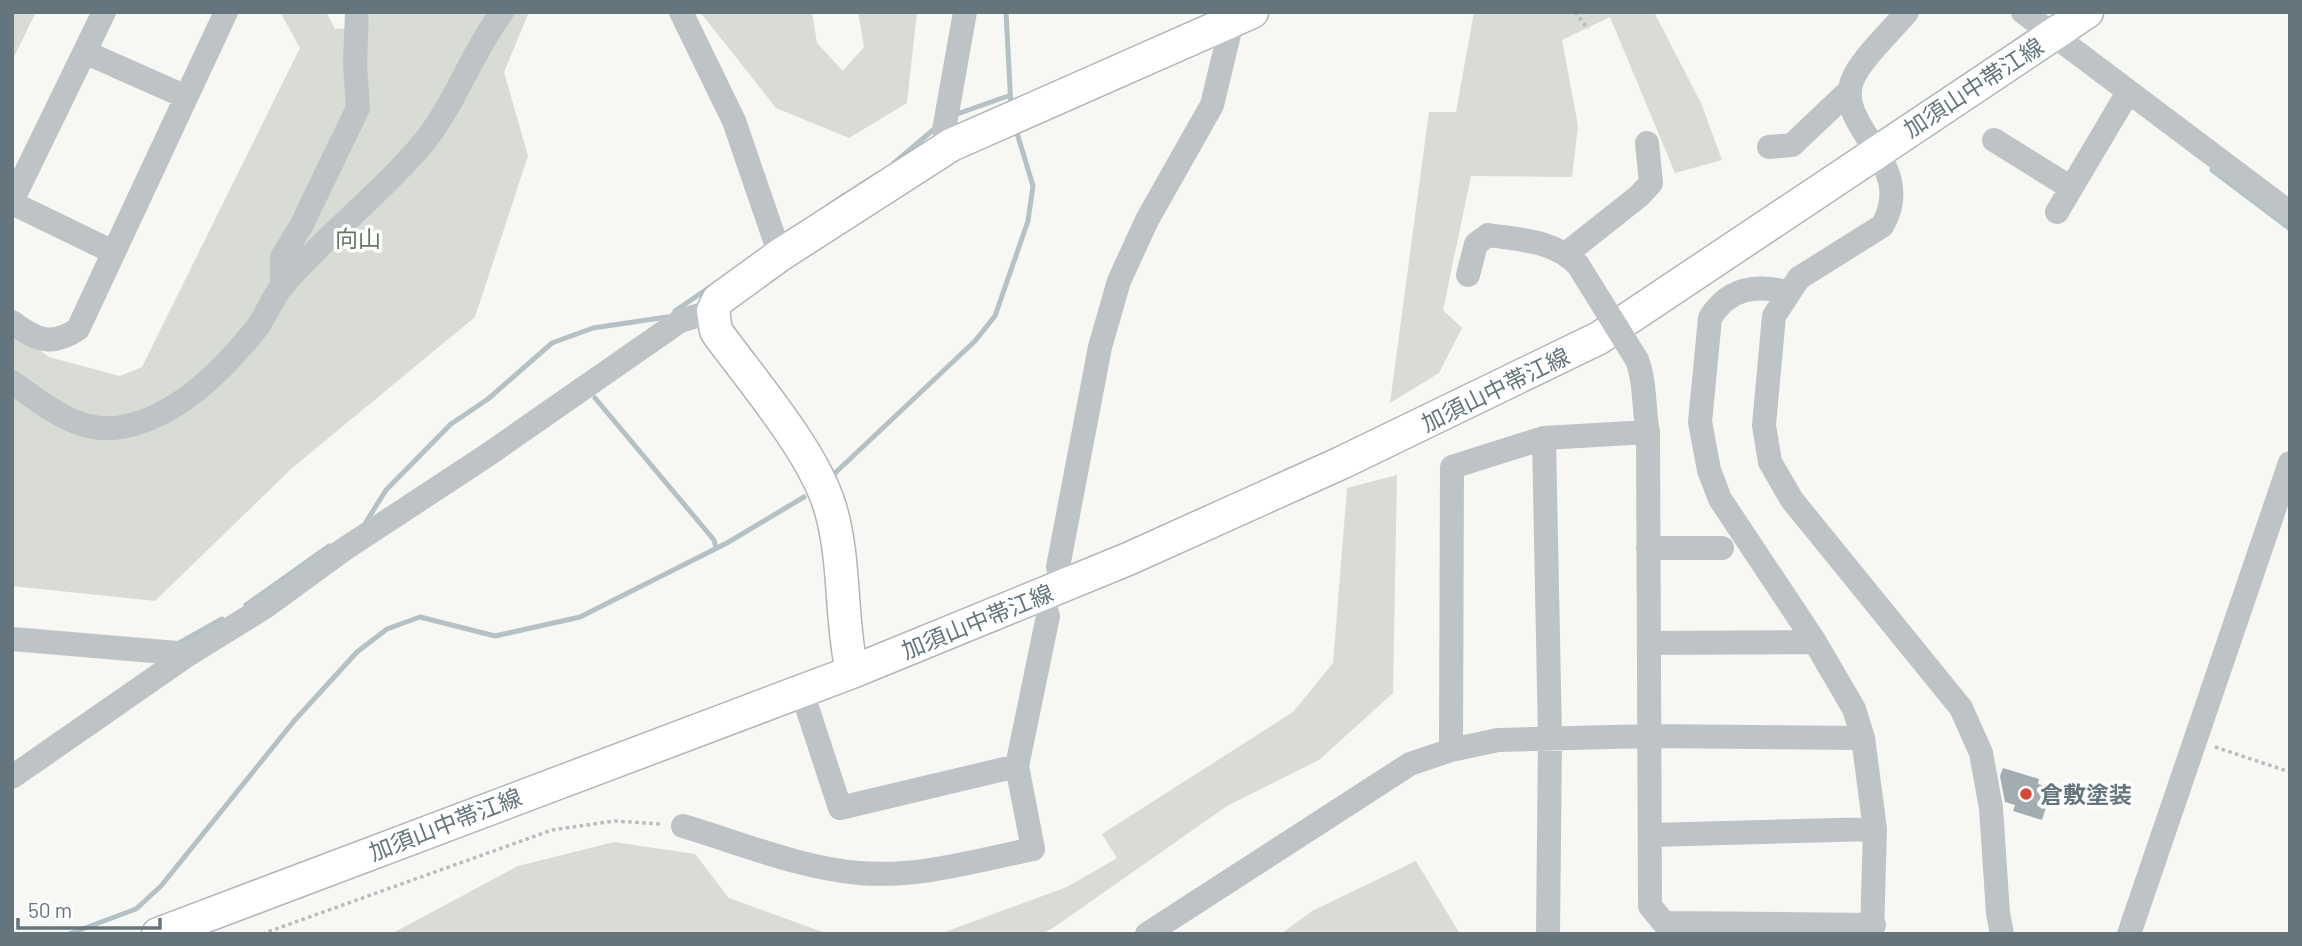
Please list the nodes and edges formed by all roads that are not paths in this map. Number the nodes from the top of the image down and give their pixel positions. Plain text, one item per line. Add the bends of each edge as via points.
1 (104, 12) edge
2 (226, 12) edge
3 (357, 12) edge
4 (502, 12) edge
5 (681, 12) edge
6 (965, 12) edge
7 (1907, 12) edge
8 (2023, 12) edge
9 (2087, 12) edge
10 (1242, 17) edge
11 (2052, 35) junction
12 (87, 53) junction
13 (1850, 90) junction
14 (186, 97) junction
15 (2124, 99) junction
16 (1994, 140) dead end
17 (1647, 144) dead end
18 (951, 145) junction
19 (1769, 147) dead end
20 (1876, 151) junction
21 (2071, 188) junction
22 (12, 202) edge
23 (2057, 212) dead end
24 (2290, 214) edge
25 (111, 251) junction
26 (780, 255) junction
27 (1573, 259) junction
28 (1468, 275) dead end
29 (282, 286) junction
30 (1787, 292) junction
31 (713, 311) junction
32 (12, 322) edge
33 (12, 382) edge
34 (1648, 432) junction
35 (1544, 438) junction
36 (2290, 463) edge
37 (1648, 548) junction
38 (1722, 548) dead end
39 (1053, 590) junction
40 (12, 639) edge
41 (1815, 642) junction
42 (1649, 643) junction
43 (189, 654) junction
44 (852, 672) junction
45 (801, 689) junction
46 (1649, 736) junction
47 (1550, 738) junction
48 (1863, 738) junction
49 (1451, 750) junction
50 (1017, 766) junction
51 (12, 777) edge
52 (683, 825) road end
53 (1875, 829) junction
54 (1651, 835) junction
55 (1873, 930) edge
56 (158, 934) edge
57 (1147, 934) edge
58 (1548, 934) edge
59 (2002, 934) edge
60 (2129, 934) edge

1 - 12 street
2 - 14 street
3 - 29 street via 358,108 282,257
4 - 29 street via 419,148
5 - 26 street via 734,121
6 - 18 street via 944,130
7 - 13 street via 1855,74
8 - 11 street
9 - 11 main road, 加須山中帯江線
10 - 18 main road
10 - 39 street via 1212,105 1147,220 1119,281 1100,346
11 - 15 street
11 - 20 main road, 加須山中帯江線
12 - 14 street
12 - 22 street
13 - 19 street via 1792,145
13 - 20 street via 1857,116
14 - 25 street
15 - 21 street
15 - 24 street
16 - 21 street
17 - 27 street via 1651,183
18 - 26 main road
20 - 30 street via 1893,184 1892,206 1882,226 1799,278
20 - 39 main road, 加須山中帯江線 via 1599,338 1341,463
21 - 23 street
22 - 25 street
25 - 32 street via 78,329 50,340 29,335
26 - 31 main road via 726,291
27 - 28 street via 1535,242 1488,236 1476,244
27 - 34 street, bridge via 1637,360 1644,378 1642,401
29 - 33 street via 257,327 216,373 154,418 120,428 93,427 66,419
30 - 41 street via 1765,286 1735,292 1719,303 1710,318 1700,422 1720,499
30 - 59 street via 1774,316 1769,345 1764,425 1770,462 1792,500 1961,708 1981,752 1991,808
31 - 43 street via 680,321 265,607
31 - 44 main road via 716,331 804,452 829,505 840,556
34 - 35 street
34 - 37 street
35 - 47 street
35 - 49 street via 1452,467
36 - 60 street
37 - 38 street
37 - 42 street
39 - 44 main road, 加須山中帯江線
39 - 50 street
40 - 43 street
41 - 42 street
41 - 48 street via 1854,709
42 - 46 street
43 - 51 street
44 - 45 main road, 加須山中帯江線
45 - 50 street via 840,808
45 - 56 main road, 加須山中帯江線
46 - 47 street
46 - 48 street
46 - 54 street
47 - 49 street via 1498,740
47 - 58 street
48 - 53 street
49 - 57 street via 1410,764
50 - 52 street via 1032,849 931,871 858,873
53 - 54 street
53 - 55 street
54 - 55 street via 1650,906 1664,923

